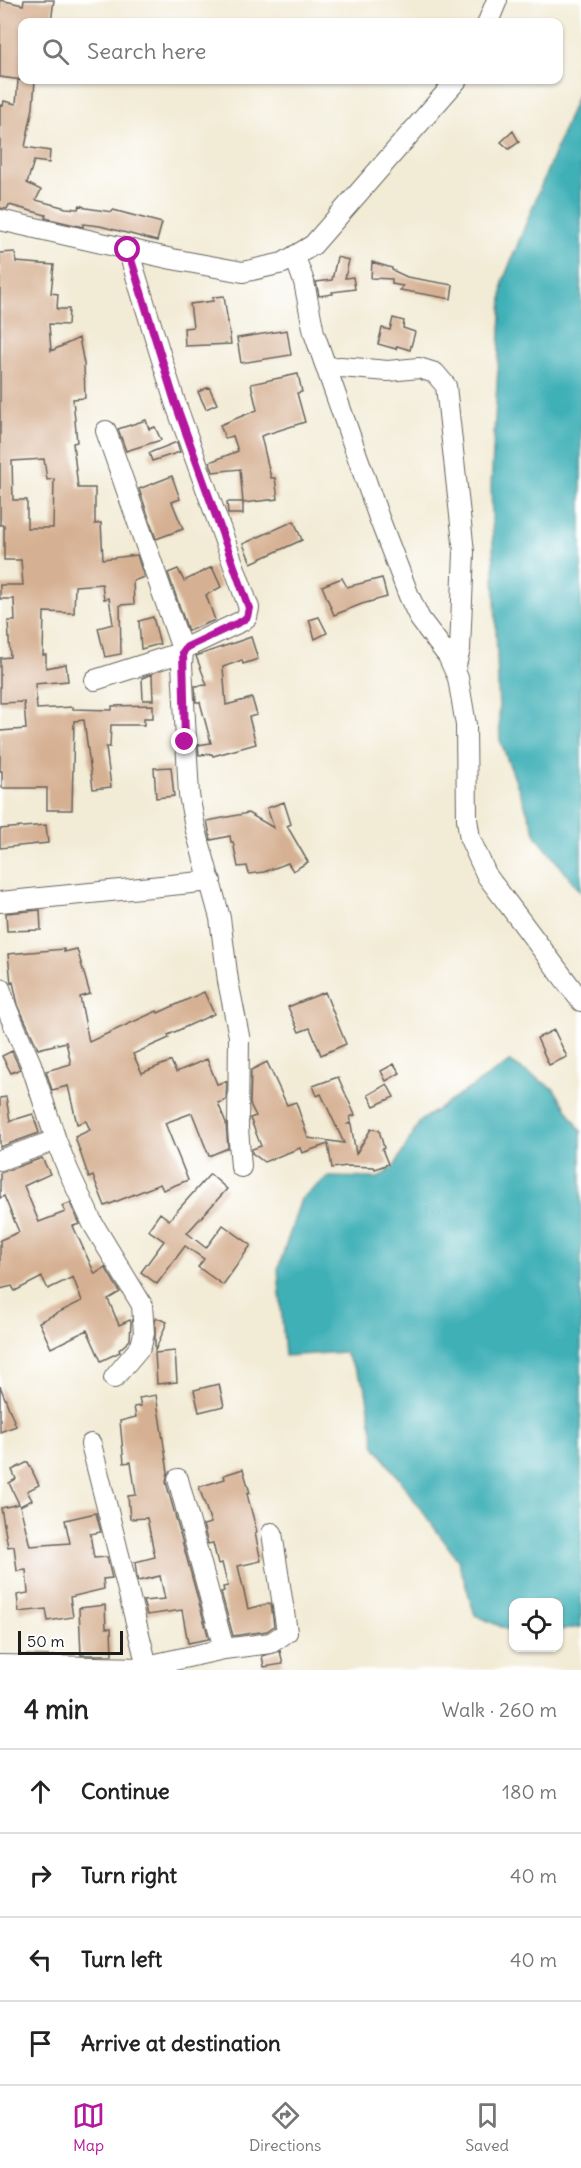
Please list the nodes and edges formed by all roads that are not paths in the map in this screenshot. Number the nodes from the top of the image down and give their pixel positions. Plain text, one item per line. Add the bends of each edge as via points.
1 (497, 0) edge
2 (490, 18) edge
3 (453, 84) edge
4 (0, 220) edge
5 (128, 250) junction
6 (295, 257) junction
7 (326, 368) junction
8 (106, 431) dead end
9 (183, 652) junction
10 (455, 669) junction
11 (95, 680) dead end
12 (211, 881) junction
13 (0, 902) edge
14 (0, 988) edge
15 (581, 1001) edge
16 (56, 1140) junction
17 (0, 1160) edge
18 (241, 1167) dead end
19 (114, 1378) dead end
20 (91, 1444) dead end
21 (178, 1479) dead end
22 (272, 1533) dead end
23 (224, 1649) junction
24 (0, 1665) edge
25 (147, 1666) junction

1 - 2 street
3 - 6 street via 313,245
4 - 5 street
5 - 6 street via 243,272 272,267
5 - 9 street via 175,402 249,608 242,621
6 - 7 street
7 - 10 street via 413,608
7 - 10 street via 419,368 435,373 446,386 464,552 460,649
8 - 9 street
9 - 11 street
9 - 12 street via 189,795
10 - 15 street via 466,725 470,839 487,876
12 - 13 street
12 - 18 street via 239,1036
14 - 16 street
16 - 17 street
16 - 19 street via 93,1224 142,1305 141,1346
20 - 25 street
21 - 23 street
22 - 23 street via 287,1632 271,1643
23 - 25 street
24 - 25 street

